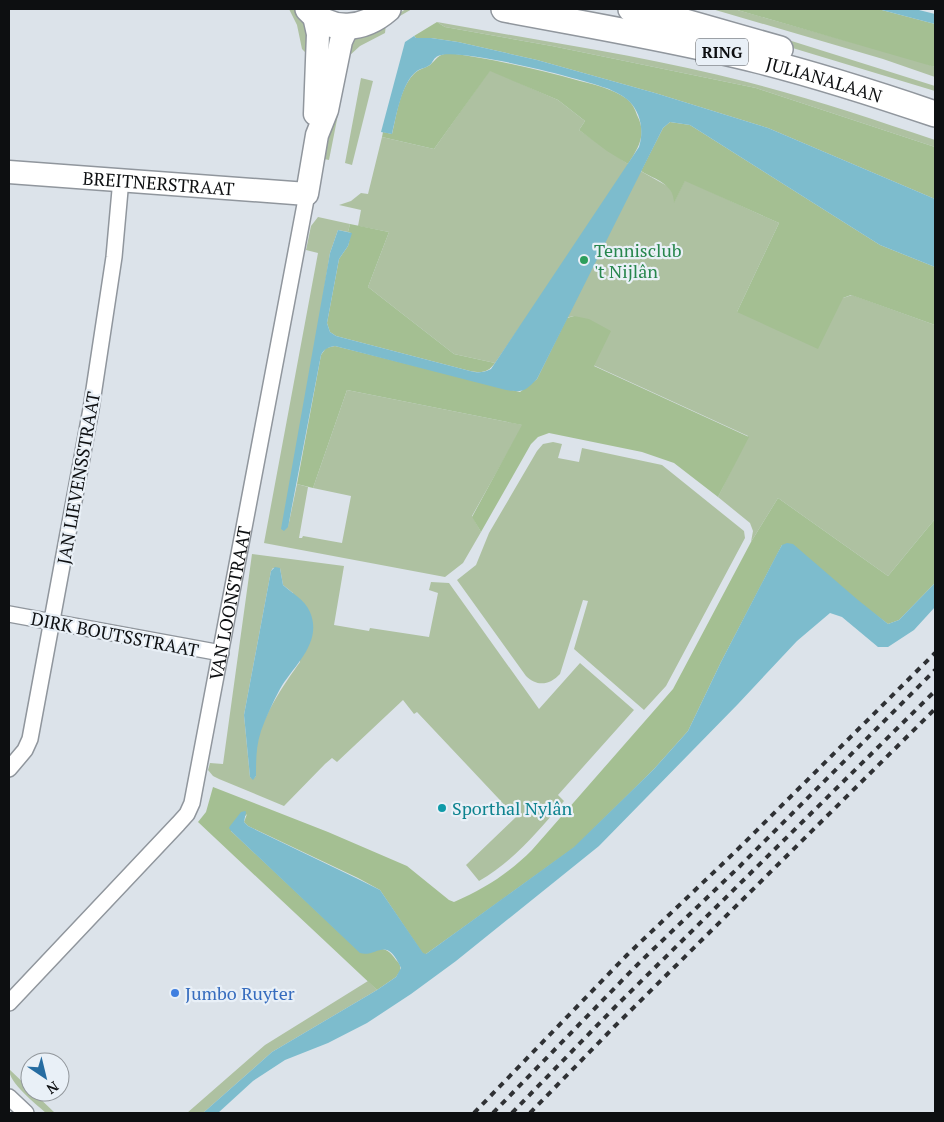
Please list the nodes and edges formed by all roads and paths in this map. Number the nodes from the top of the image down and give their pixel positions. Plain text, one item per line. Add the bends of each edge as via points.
1 (504, 9) edge
2 (631, 9) edge
3 (350, 12) edge
4 (935, 97) edge
5 (935, 114) edge
6 (317, 135) junction
7 (9, 172) edge
8 (121, 179) junction
9 (307, 194) junction
10 (9, 614) edge
11 (52, 622) junction
12 (221, 654) junction
13 (9, 769) edge
14 (9, 1003) edge
15 (9, 1097) edge
16 (26, 1113) edge

1 - 5 main road, JULIANALAAN / RING via 757,60
2 - 4 main road, JULIANALAAN / RING via 823,61
3 - 6 street, VAN LOONSTRAAT via 327,110
3 - 6 street, VAN LOONSTRAAT via 318,34
6 - 9 street, VAN LOONSTRAAT
7 - 8 street, BREITNERSTRAAT
8 - 9 street, BREITNERSTRAAT
8 - 11 street, JAN LIEVENSSTRAAT via 114,257 95,380
9 - 12 street, VAN LOONSTRAAT
10 - 11 street, DIRK BOUTSSTRAAT
11 - 12 street, DIRK BOUTSSTRAAT
11 - 13 street, JAN LIEVENSSTRAAT via 30,739
12 - 14 street, VAN LOONSTRAAT via 196,791 186,814
15 - 16 street

